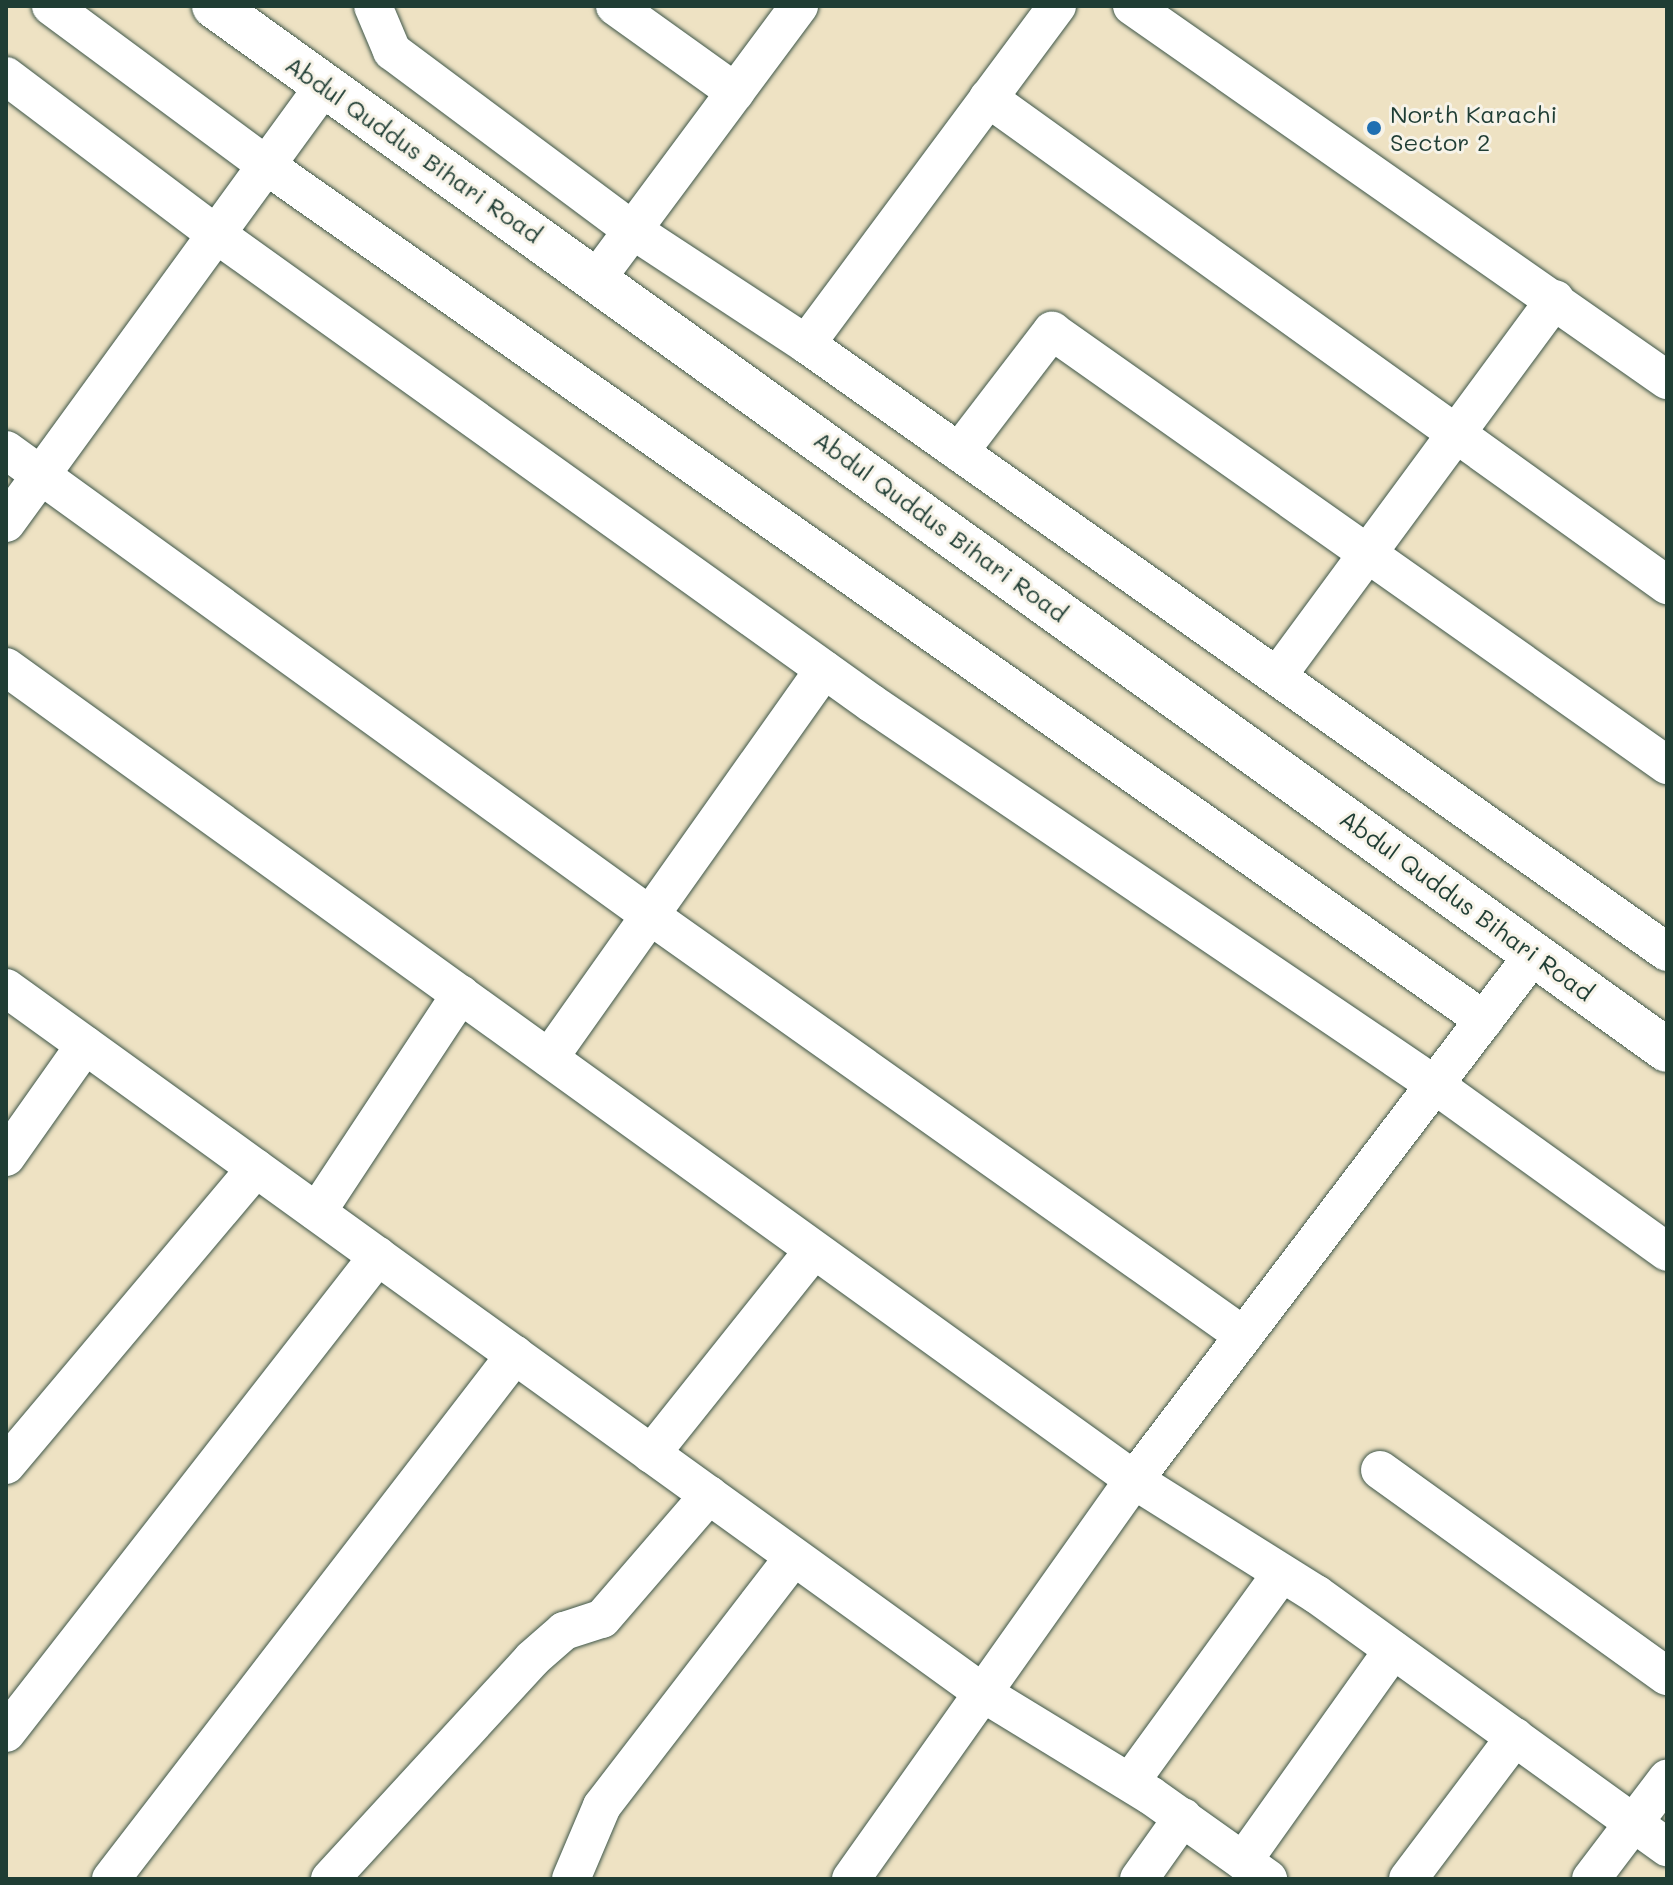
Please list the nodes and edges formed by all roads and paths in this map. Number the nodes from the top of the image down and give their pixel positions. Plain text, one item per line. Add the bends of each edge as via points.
1 (51, 6) edge
2 (214, 6) edge
3 (373, 6) edge
4 (615, 6) edge
5 (799, 6) edge
6 (1057, 6) edge
7 (1132, 6) edge
8 (6, 76) edge
9 (324, 86) junction
10 (735, 92) junction
11 (988, 98) junction
12 (267, 166) junction
13 (631, 229) junction
14 (216, 234) junction
15 (597, 278) junction
16 (1555, 299) junction
17 (806, 344) junction
18 (1667, 380) edge
19 (1458, 434) junction
20 (6, 450) edge
21 (959, 452) junction
22 (39, 474) junction
23 (6, 523) edge
24 (1367, 553) junction
25 (1667, 585) edge
26 (6, 667) edge
27 (824, 669) junction
28 (1278, 675) junction
29 (1667, 765) edge
30 (648, 914) junction
31 (1667, 952) edge
32 (1534, 954) junction
33 (6, 988) edge
34 (461, 994) junction
35 (1484, 1020) junction
36 (85, 1045) junction
37 (1667, 1050) edge
38 (549, 1058) junction
39 (1435, 1085) junction
40 (6, 1157) edge
41 (256, 1168) junction
42 (317, 1212) junction
43 (814, 1250) junction
44 (1667, 1252) edge
45 (378, 1256) junction
46 (1244, 1336) junction
47 (515, 1355) junction
48 (651, 1454) junction
49 (6, 1465) edge
50 (1380, 1470) dead end
51 (1134, 1480) junction
52 (709, 1495) junction
53 (794, 1557) junction
54 (1282, 1573) junction
55 (1393, 1650) junction
56 (1667, 1676) edge
57 (986, 1695) junction
58 (6, 1733) edge
59 (1515, 1737) junction
60 (1667, 1779) edge
61 (1130, 1782) junction
62 (1183, 1817) junction
63 (1632, 1822) junction
64 (1667, 1847) edge
65 (1256, 1870) edge
66 (111, 1879) edge
67 (330, 1879) edge
68 (571, 1879) edge
69 (851, 1879) edge
70 (1139, 1879) edge
71 (1408, 1879) edge
72 (1591, 1879) edge

1 - 12 street
2 - 9 main road, Abdul Quddus Bihari Road
3 - 13 street via 392,51
4 - 10 street
5 - 10 street
6 - 11 street
7 - 16 street
8 - 14 street
9 - 12 street
9 - 15 main road, Abdul Quddus Bihari Road
10 - 13 street
11 - 17 street
11 - 19 street
12 - 14 street
12 - 35 street
13 - 15 street
13 - 17 street
14 - 22 street
14 - 27 street
15 - 32 main road, Abdul Quddus Bihari Road
16 - 18 street
16 - 19 street
17 - 21 street
19 - 24 street
19 - 25 street
20 - 22 street
21 - 24 street via 1052,331
21 - 28 street
22 - 23 street
22 - 30 street
24 - 28 street
24 - 29 street
26 - 34 street
27 - 30 street
27 - 39 street
28 - 31 street
30 - 38 street
30 - 46 street
32 - 35 street
32 - 37 main road, Abdul Quddus Bihari Road
33 - 36 street
34 - 38 street
34 - 42 street
35 - 39 street
36 - 40 street
36 - 41 street
38 - 43 street
39 - 44 street
39 - 46 street
41 - 42 street
41 - 49 street
42 - 45 street
43 - 48 street
43 - 51 street
45 - 47 street
45 - 58 street
46 - 51 street
47 - 48 street
47 - 66 street
48 - 52 street
50 - 56 street
51 - 54 street
51 - 57 street
52 - 53 street
52 - 67 street via 602,1619 564,1631 532,1659
53 - 57 street
53 - 68 street via 602,1806
54 - 55 street
54 - 61 street
55 - 59 street
55 - 65 street
57 - 61 street
57 - 69 street
59 - 63 street
59 - 71 street
60 - 63 street
61 - 62 street
62 - 65 street
62 - 70 street
63 - 64 street
63 - 72 street

